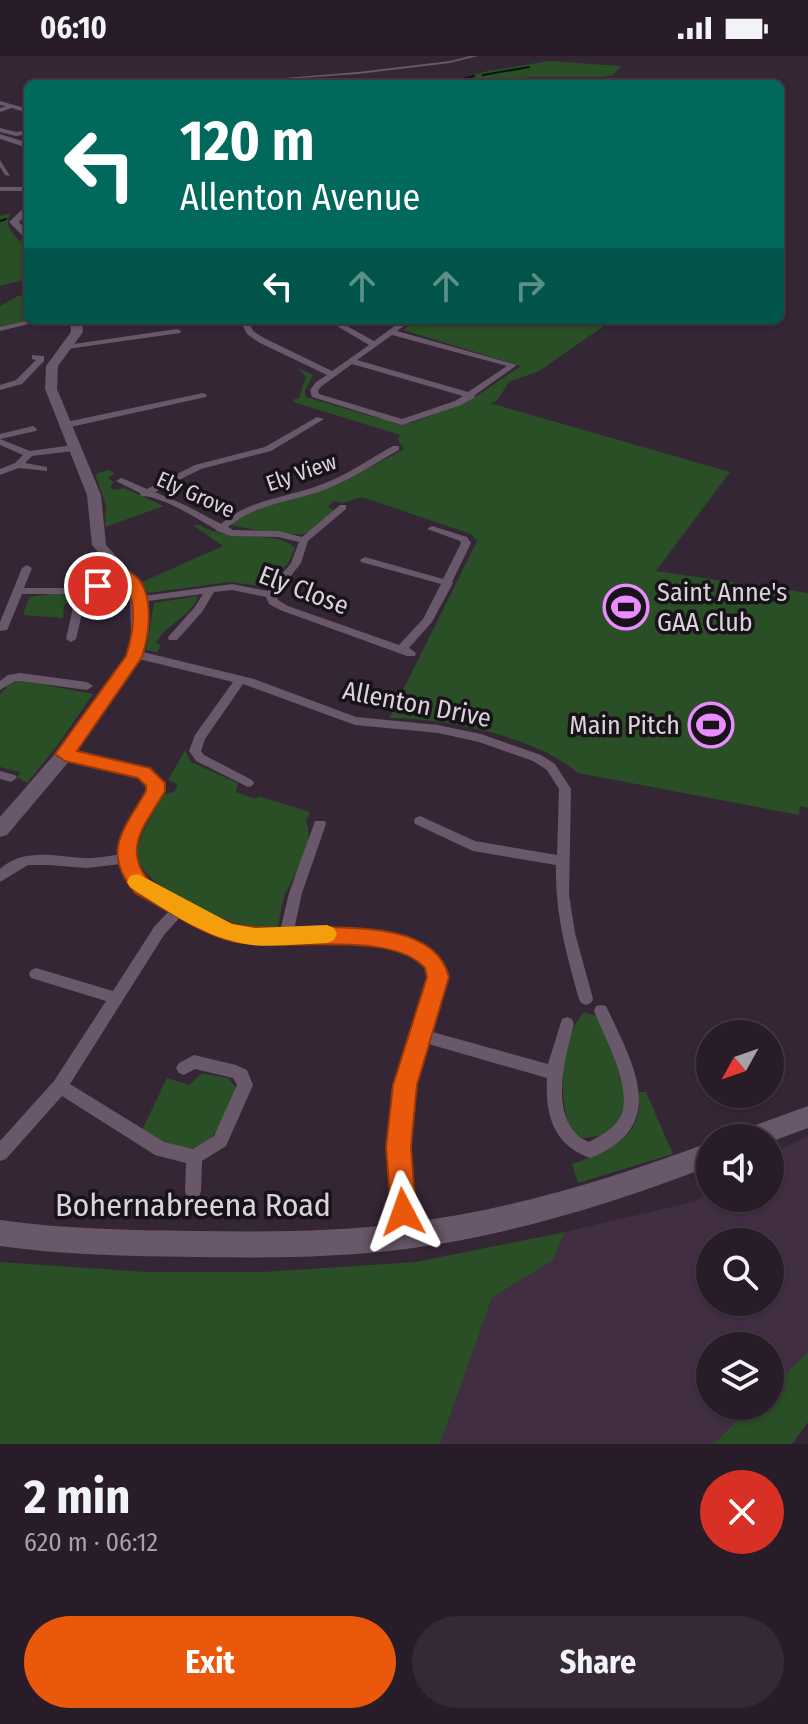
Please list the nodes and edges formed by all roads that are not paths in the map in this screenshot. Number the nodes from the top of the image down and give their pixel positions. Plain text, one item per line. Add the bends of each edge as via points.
1 (476, 56) edge
2 (267, 80) edge
3 (0, 103) edge
4 (12, 106) junction
5 (0, 110) edge
6 (24, 110) edge
7 (0, 130) edge
8 (24, 132) edge
9 (0, 136) edge
10 (24, 145) edge
11 (0, 162) edge
12 (8, 175) dead end
13 (0, 189) edge
14 (24, 189) edge
15 (24, 211) edge
16 (24, 233) edge
17 (24, 324) edge
18 (76, 324) edge
19 (246, 324) edge
20 (338, 324) edge
21 (402, 324) edge
22 (0, 329) edge
23 (177, 331) dead end
24 (391, 332) junction
25 (375, 345) junction
26 (67, 347) junction
27 (35, 357) dead end
28 (351, 361) junction
29 (332, 374) junction
30 (0, 388) edge
31 (203, 395) dead end
32 (471, 396) junction
33 (320, 419) dead end
34 (66, 425) junction
35 (33, 429) dead end
36 (0, 440) edge
37 (73, 448) junction
38 (396, 448) dead end
39 (29, 454) junction
40 (18, 465) junction
41 (44, 469) dead end
42 (0, 472) edge
43 (121, 481) dead end
44 (144, 494) junction
45 (343, 507) dead end
46 (220, 529) junction
47 (432, 529) dead end
48 (304, 540) junction
49 (365, 560) dead end
50 (27, 568) dead end
51 (125, 575) junction
52 (448, 583) junction
53 (20, 591) junction
54 (82, 591) junction
55 (210, 591) junction
56 (271, 595) junction
57 (140, 599) junction
58 (3, 628) dead end
59 (173, 638) dead end
60 (71, 639) dead end
61 (134, 657) junction
62 (240, 680) junction
63 (0, 686) edge
64 (87, 686) dead end
65 (65, 754) junction
66 (248, 783) dead end
67 (420, 821) dead end
68 (320, 824) dead end
69 (0, 830) edge
70 (125, 858) junction
71 (563, 861) junction
72 (0, 877) edge
73 (180, 909) junction
74 (286, 936) junction
75 (36, 974) dead end
76 (116, 998) junction
77 (586, 999) dead end
78 (601, 1011) dead end
79 (567, 1024) dead end
80 (419, 1035) junction
81 (184, 1068) dead end
82 (555, 1073) junction
83 (60, 1086) junction
84 (808, 1117) edge
85 (784, 1126) edge
86 (0, 1153) edge
87 (194, 1157) junction
88 (696, 1160) edge
89 (193, 1191) dead end
90 (0, 1233) edge
91 (405, 1236) junction

1 - 2 street
3 - 4 street
4 - 5 street
4 - 6 street
7 - 8 street
9 - 10 street
11 - 12 street
13 - 14 street
15 - 16 street via 14,222
17 - 22 street
18 - 26 street
19 - 29 street via 261,340
20 - 25 street
21 - 24 street
23 - 26 street
24 - 25 street
24 - 32 street via 513,365
25 - 28 street
26 - 34 street via 50,373
27 - 30 street via 41,358 19,382
28 - 29 street
28 - 32 street
29 - 32 street via 315,395 402,422
31 - 34 street
33 - 44 street via 268,449 198,467
34 - 37 street
35 - 36 street
36 - 39 street
37 - 39 street
37 - 51 street via 98,508 99,544
38 - 46 street, Ely View via 320,489 248,508
39 - 40 street
40 - 41 street
40 - 42 street
43 - 44 street, Ely Grove
44 - 46 street, Ely Grove via 184,508
45 - 48 street
46 - 48 street, Ely Grove
47 - 52 street, Ely Close via 466,543
48 - 56 street via 296,563
49 - 52 street, Ely Close
50 - 53 street
51 - 54 street
51 - 57 street
52 - 56 street, Ely Close via 407,651 284,608
53 - 54 street
53 - 58 street
54 - 60 street
55 - 56 street, Ely Close via 232,587
55 - 57 street, Ely Close
55 - 59 street via 203,607
57 - 61 street
61 - 62 street, Allenton Drive
61 - 65 street
62 - 66 street via 195,751
62 - 71 street, Allenton Drive via 355,721 458,733 537,758 551,767 565,789
63 - 64 street via 20,677
65 - 69 street
65 - 70 street via 144,772 156,783 127,842
67 - 71 street via 473,846
68 - 74 street via 289,910
70 - 72 street via 85,863 31,858
70 - 73 street via 142,887
71 - 77 street, Allenton Drive via 568,933
73 - 74 street via 229,932
73 - 76 street via 159,931
74 - 80 street via 365,936 426,954 438,977
75 - 76 street
76 - 83 street
78 - 82 street via 631,1090 630,1122 620,1134 590,1150 572,1143 557,1104
79 - 82 street
80 - 82 street
80 - 91 street via 405,1085 399,1147
81 - 87 street via 194,1062 236,1072 245,1085 220,1141
83 - 86 street
83 - 87 street via 161,1149
84 - 85 street
87 - 89 street
88 - 91 street, Bohernabreena Road via 629,1186 531,1213
90 - 91 street, Bohernabreena Road via 228,1245

